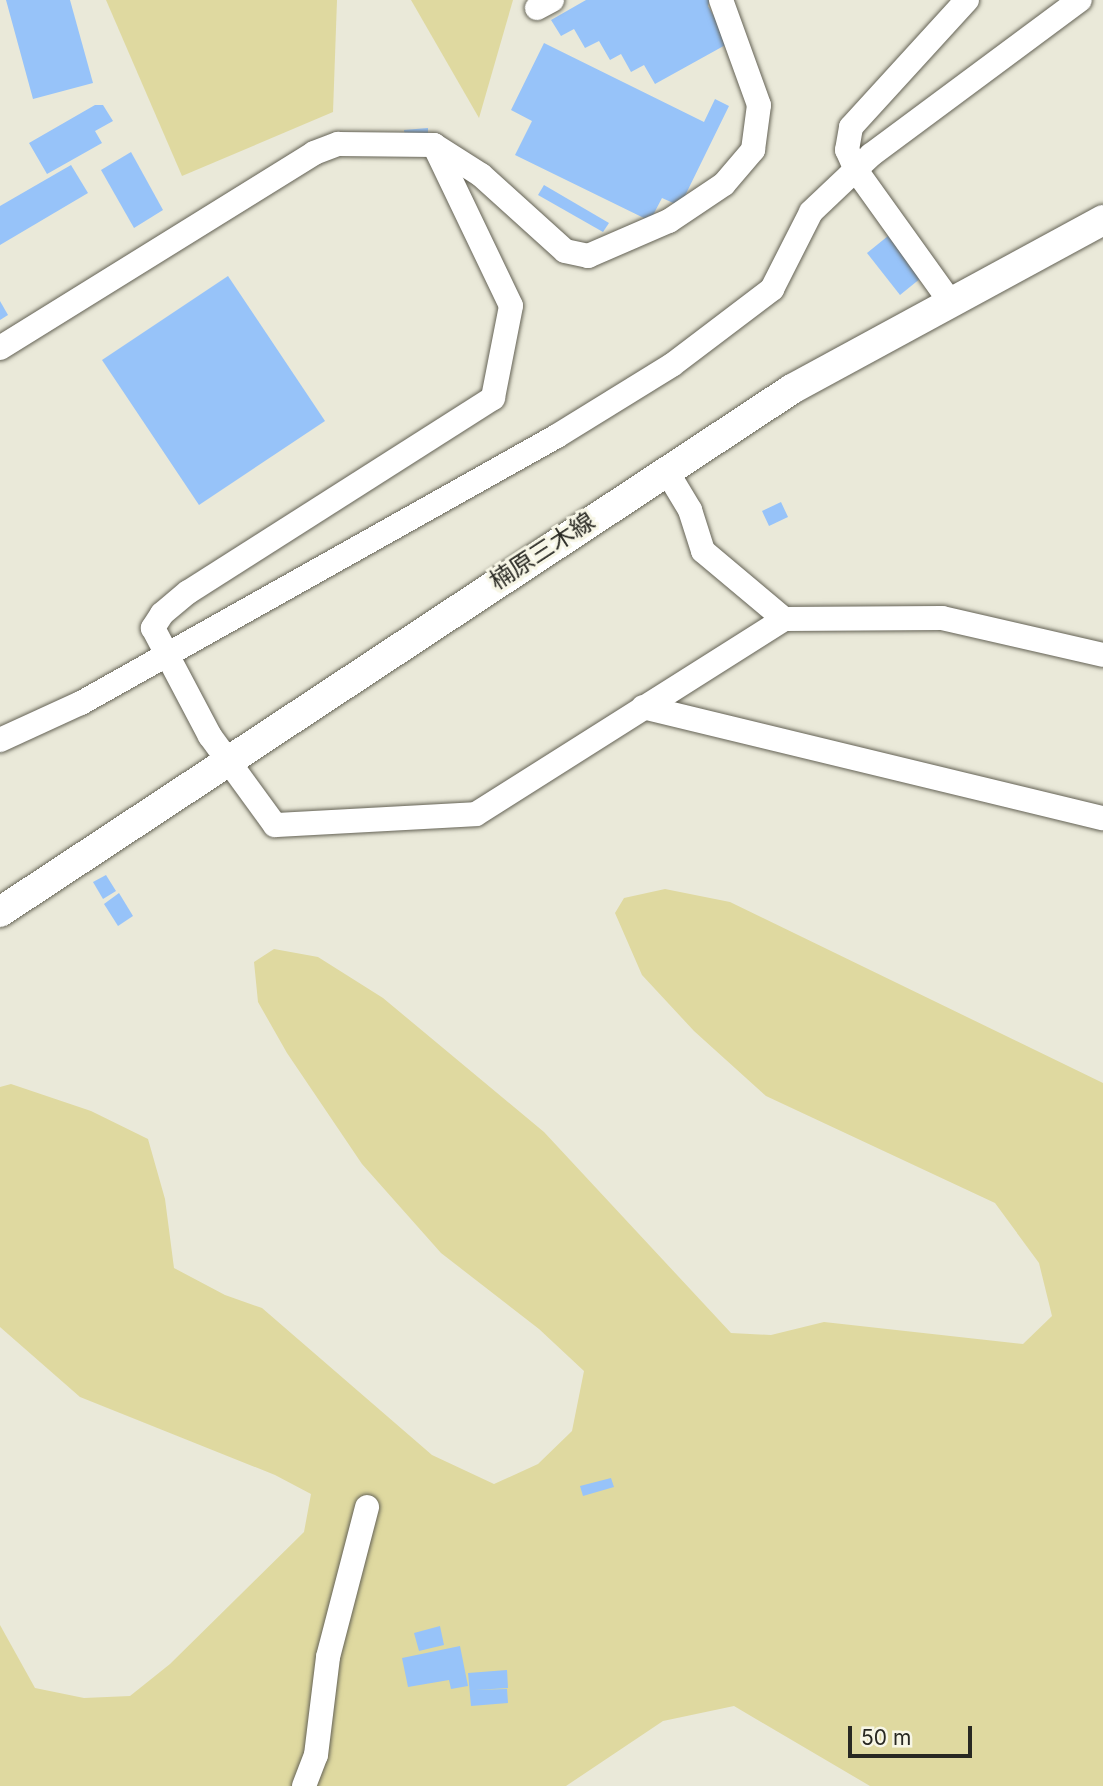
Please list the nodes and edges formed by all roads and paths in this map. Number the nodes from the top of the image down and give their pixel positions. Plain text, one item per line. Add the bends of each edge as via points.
1 (721, 0) edge
2 (967, 0) edge
3 (1080, 0) edge
4 (434, 145) junction
5 (856, 170) junction
6 (1103, 219) edge
7 (949, 300) junction
8 (0, 348) edge
9 (666, 470) junction
10 (784, 619) junction
11 (164, 654) junction
12 (1103, 654) edge
13 (643, 707) junction
14 (0, 740) edge
15 (227, 760) junction
16 (1103, 818) edge
17 (0, 912) edge
18 (367, 1507) dead end
19 (304, 1786) edge

1 - 4 street via 759,104 753,150 724,184 669,221 588,256 565,251 481,175
2 - 5 street via 851,127 847,150
3 - 5 street
4 - 8 street via 338,144 314,153
4 - 11 street via 511,306 494,398 188,592 153,628
5 - 7 street
5 - 11 street via 811,212 772,289 672,365 558,436
6 - 7 main road, 楠原三木線
7 - 9 main road, 楠原三木線 via 792,389
9 - 10 street via 690,510 703,539 703,551
9 - 15 main road, 楠原三木線
10 - 12 street via 942,618
10 - 13 street
11 - 14 street via 81,703
11 - 15 street
13 - 15 street via 476,814 275,825
13 - 16 street
15 - 17 main road, 楠原三木線
18 - 19 street via 328,1657 316,1755

